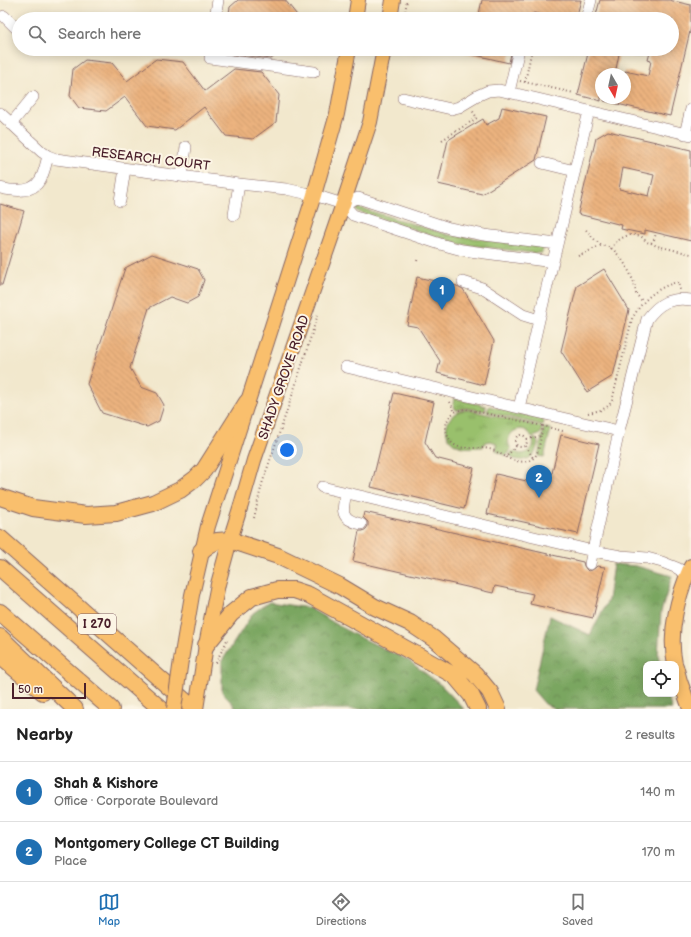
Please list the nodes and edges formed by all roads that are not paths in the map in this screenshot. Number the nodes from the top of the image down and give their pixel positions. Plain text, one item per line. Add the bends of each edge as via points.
1 (218, 0) edge
2 (358, 0) edge
3 (393, 0) edge
4 (591, 0) edge
5 (216, 12) edge
6 (356, 12) edge
7 (391, 12) edge
8 (588, 12) edge
9 (4, 16) dead end
10 (12, 24) edge
11 (210, 56) edge
12 (348, 56) edge
13 (383, 56) edge
14 (517, 56) edge
15 (314, 72) dead end
16 (509, 92) junction
17 (33, 97) dead end
18 (403, 98) dead end
19 (691, 109) edge
20 (589, 111) junction
21 (0, 114) edge
22 (11, 124) junction
23 (688, 134) edge
24 (186, 147) dead end
25 (48, 156) junction
26 (542, 163) dead end
27 (125, 169) junction
28 (575, 171) junction
29 (182, 176) junction
30 (239, 184) junction
31 (0, 188) edge
32 (314, 195) junction
33 (120, 201) dead end
34 (343, 204) junction
35 (234, 215) dead end
36 (557, 244) junction
37 (553, 262) junction
38 (462, 282) dead end
39 (691, 300) edge
40 (539, 320) junction
41 (346, 368) dead end
42 (247, 402) junction
43 (519, 408) junction
44 (619, 431) junction
45 (322, 487) dead end
46 (346, 493) junction
47 (0, 497) edge
48 (361, 524) dead end
49 (0, 538) edge
50 (230, 540) junction
51 (593, 551) junction
52 (202, 552) junction
53 (590, 564) dead end
54 (0, 568) edge
55 (689, 570) edge
56 (0, 612) edge
57 (0, 637) edge
58 (206, 645) junction
59 (0, 656) edge
60 (675, 661) edge
61 (0, 667) edge
62 (679, 677) edge
63 (61, 707) edge
64 (75, 709) edge
65 (111, 709) edge
66 (161, 709) edge
67 (174, 709) edge
68 (195, 709) edge
69 (478, 709) edge
70 (498, 709) edge
71 (691, 709) edge

1 - 5 street
2 - 6 main road
3 - 7 main road
4 - 8 street
9 - 10 street
11 - 15 street via 210,58
12 - 32 main road, SHADY GROVE ROAD via 337,114
13 - 34 main road, SHADY GROVE ROAD via 370,122
14 - 16 street
16 - 18 street via 488,91 451,109
16 - 20 street
17 - 22 street
19 - 23 street
20 - 23 street
20 - 28 street
21 - 22 street, RESEARCH COURT
22 - 25 street, RESEARCH COURT
24 - 29 street
25 - 27 street, RESEARCH COURT
25 - 31 street via 40,180 33,188 24,191
26 - 28 street
27 - 29 street, RESEARCH COURT
27 - 33 street
28 - 36 street
29 - 30 street, RESEARCH COURT
30 - 32 street, RESEARCH COURT
30 - 35 street
32 - 34 street, RESEARCH COURT
32 - 42 main road, SHADY GROVE ROAD
34 - 36 street via 358,198 449,228
34 - 37 street via 353,216 440,244 462,250
34 - 50 main road, SHADY GROVE ROAD via 254,460
36 - 37 street
37 - 40 street
38 - 40 street via 482,288 523,315
39 - 44 street via 664,303 647,319
40 - 43 street
41 - 43 street
42 - 47 highway via 204,470 180,490 153,503 116,513 86,515 33,508
42 - 52 main road, SHADY GROVE ROAD
43 - 44 street
44 - 51 street
45 - 46 street
46 - 48 street via 343,510 345,515 352,522
46 - 51 street
49 - 68 highway, I 270
50 - 52 highway via 217,541 208,545
50 - 58 main road, SHADY GROVE ROAD
50 - 70 highway via 278,556 340,586 434,638 475,674 490,692
51 - 53 street
51 - 55 street via 647,558
52 - 67 main road, SHADY GROVE ROAD, bridge via 192,595
54 - 66 highway, I 270
55 - 60 main road via 677,606 673,631
56 - 65 highway
57 - 64 highway
58 - 68 main road, SHADY GROVE ROAD
58 - 69 highway via 230,614 252,597 277,590 294,590 309,595 454,676 471,695
59 - 63 highway
61 - 63 highway via 41,697
62 - 71 main road

